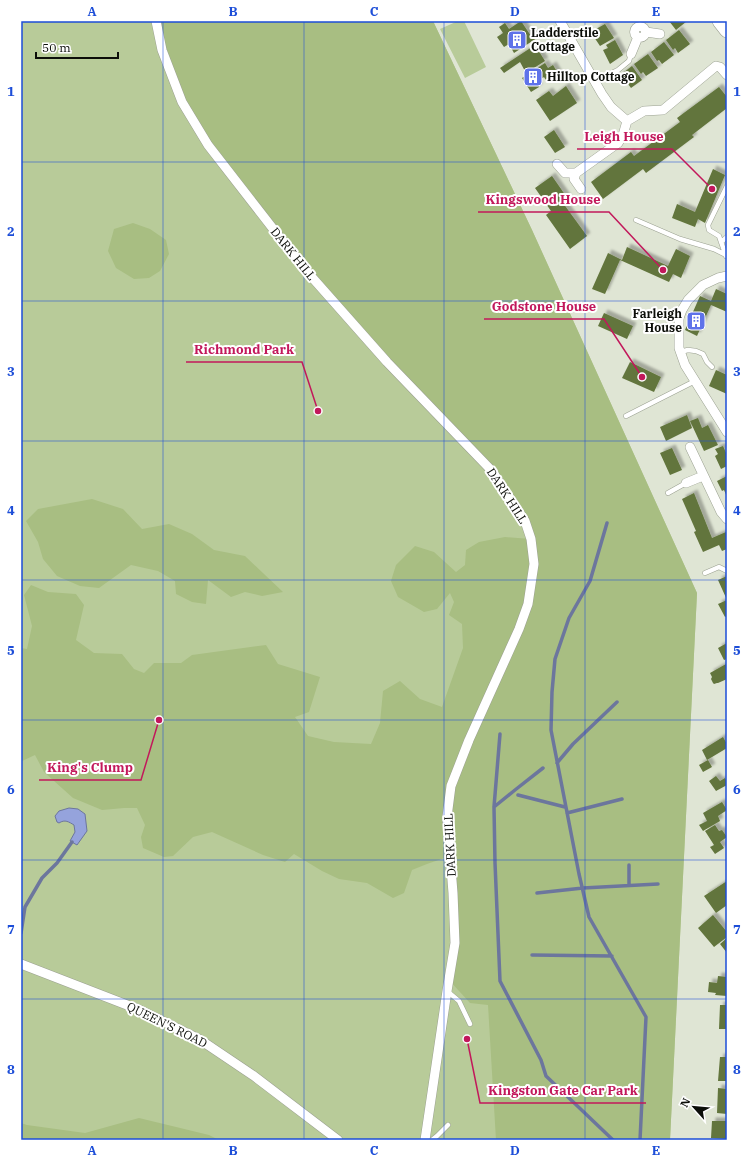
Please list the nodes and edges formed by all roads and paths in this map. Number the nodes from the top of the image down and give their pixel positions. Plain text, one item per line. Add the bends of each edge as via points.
1 (156, 21) edge
2 (560, 21) edge
3 (720, 21) edge
4 (640, 29) edge
5 (727, 30) edge
6 (660, 34) dead end
7 (631, 54) joint
8 (727, 75) edge
9 (606, 76) dead end
10 (624, 118) junction
11 (557, 164) dead end
12 (576, 173) junction
13 (727, 186) edge
14 (581, 189) dead end
15 (636, 220) dead end
16 (727, 237) edge
17 (721, 242) junction
18 (727, 256) edge
19 (727, 276) edge
20 (680, 352) junction
21 (712, 367) dead end
22 (695, 381) junction
23 (626, 416) dead end
24 (726, 430) edge
25 (690, 447) dead end
26 (703, 476) junction
27 (686, 484) joint
28 (668, 493) dead end
29 (727, 519) edge
30 (727, 570) edge
31 (705, 573) dead end
32 (21, 964) edge
33 (447, 991) junction
34 (470, 1024) dead end
35 (448, 1125) dead end
36 (338, 1140) edge
37 (426, 1140) edge
38 (432, 1140) edge

1 - 33 street, DARK HILL via 162,50 182,102 208,146 302,266 387,362 492,471 525,522 531,539 534,564 528,604 451,786 447,817 455,943
2 - 10 street via 602,94 611,107
3 - 5 main road
4 - 6 street
4 - 7 street
7 - 9 lane via 629,61
8 - 10 street via 716,66 663,110 644,111
10 - 12 street via 623,135 618,143
11 - 12 street via 565,173
12 - 14 street via 574,179
13 - 17 lane via 708,225 709,230 719,236
15 - 18 lane
16 - 17 lane
17 - 18 lane
19 - 20 street via 703,285 688,300 679,318
20 - 21 lane via 688,350 703,354
20 - 22 street
22 - 23 lane
22 - 24 street
25 - 26 street
26 - 27 street
26 - 29 street
27 - 28 lane
30 - 31 lane via 719,567
32 - 36 street, QUEEN'S ROAD via 140,1010 199,1039 254,1076
33 - 34 lane via 459,1001
33 - 37 street, DARK HILL
35 - 38 lane

